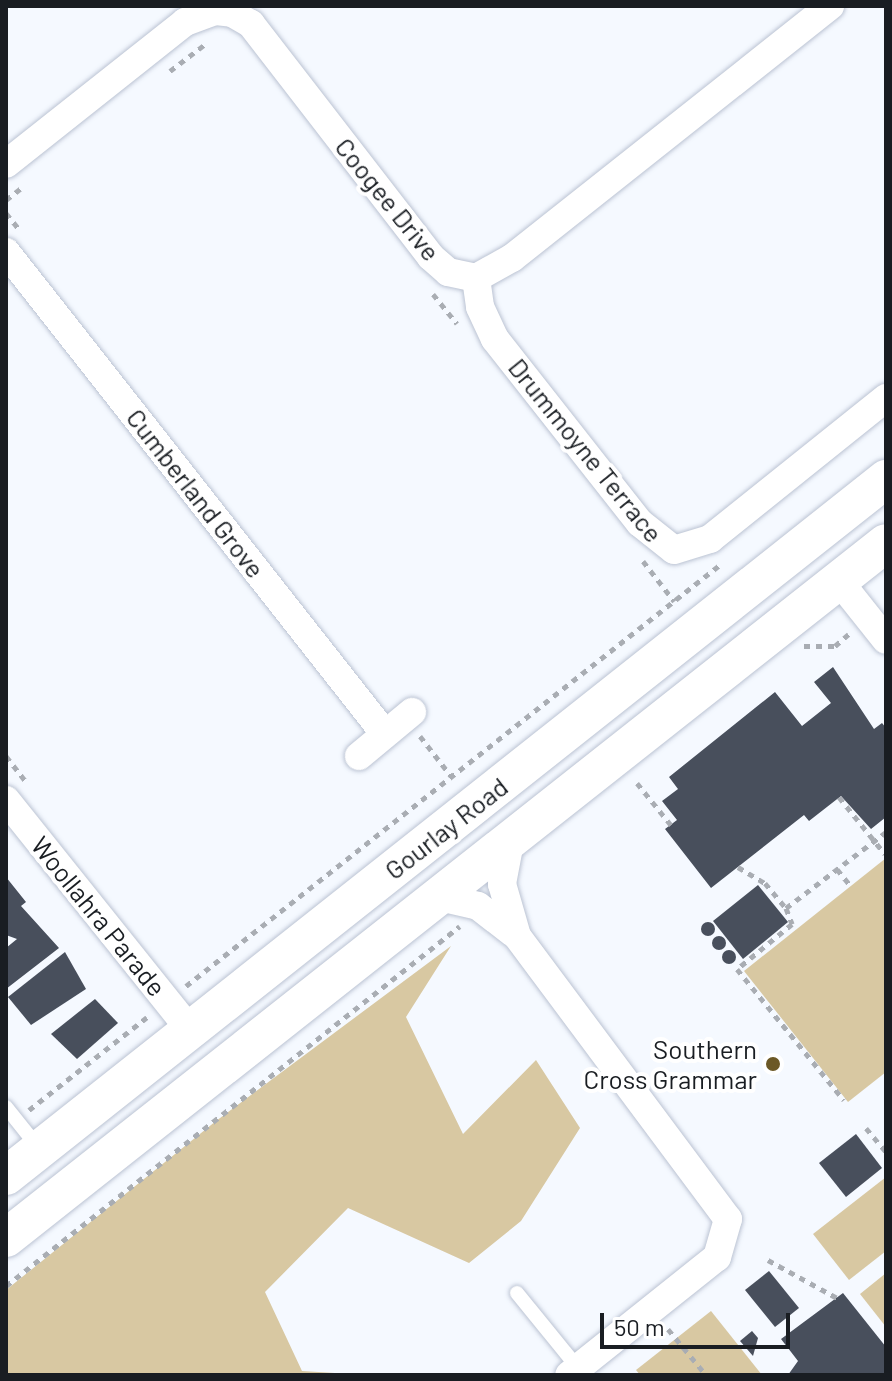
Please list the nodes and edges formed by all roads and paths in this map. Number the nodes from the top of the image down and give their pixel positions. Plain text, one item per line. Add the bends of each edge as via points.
1 (830, 6) edge
2 (216, 8) edge
3 (212, 42) dead end
4 (156, 82) dead end
5 (6, 164) edge
6 (31, 180) dead end
7 (6, 200) edge
8 (6, 252) edge
9 (476, 278) junction
10 (424, 282) dead end
11 (462, 331) dead end
12 (886, 398) edge
13 (886, 479) edge
14 (807, 541) junction
15 (886, 543) edge
16 (633, 548) dead end
17 (733, 554) dead end
18 (839, 581) junction
19 (674, 601) junction
20 (868, 618) junction
21 (886, 640) edge
22 (792, 655) dead end
23 (401, 721) junction
24 (359, 756) dead end
25 (646, 774) dead end
26 (451, 776) junction
27 (637, 783) junction
28 (632, 788) dead end
29 (839, 797) dead end
30 (6, 800) edge
31 (671, 825) dead end
32 (886, 832) edge
33 (874, 841) junction
34 (510, 842) junction
35 (885, 854) edge
36 (738, 867) dead end
37 (837, 869) junction
38 (851, 886) dead end
39 (454, 908) junction
40 (786, 908) junction
41 (517, 936) junction
42 (167, 1001) junction
43 (191, 1031) junction
44 (844, 1100) dead end
45 (6, 1107) edge
46 (16, 1120) junction
47 (866, 1128) dead end
48 (40, 1150) junction
49 (886, 1152) edge
50 (6, 1176) edge
51 (67, 1190) junction
52 (6, 1222) edge
53 (6, 1238) edge
54 (768, 1260) dead end
55 (6, 1286) edge
56 (517, 1293) dead end
57 (837, 1298) dead end
58 (651, 1309) junction
59 (573, 1371) edge
60 (706, 1375) edge

1 - 9 street via 512,258
2 - 5 street, Coogee Drive via 185,22
2 - 9 street, Coogee Drive via 251,24 431,257 448,272
3 - 4 path
6 - 7 path
8 - 23 street, Cumberland Grove
9 - 12 street, Drummoyne Terrace via 480,307 495,339 640,523 674,550 710,539
10 - 11 path
13 - 14 main road, Gourlay Road
14 - 18 main road
14 - 43 main road, Gourlay Road
15 - 18 main road, Gourlay Road
16 - 19 path
17 - 19 path
18 - 20 street
18 - 34 main road, Gourlay Road
19 - 26 path
20 - 21 street
20 - 22 path via 835,646 804,646
23 - 24 street
23 - 26 path
25 - 27 path
26 - 42 path
27 - 28 path
27 - 31 path
29 - 33 path
30 - 42 street, Woollahra Parade
32 - 33 path
33 - 35 path
33 - 37 path
34 - 39 main road, Gourlay Road
34 - 41 street via 502,884
36 - 40 path via 765,883
37 - 38 path
37 - 40 path
39 - 41 street via 478,906
39 - 51 main road, Gourlay Road
39 - 55 path
40 - 44 path via 792,924 737,969
41 - 58 street via 724,1206 728,1231 717,1257
42 - 43 street, Woollahra Parade
42 - 46 path
43 - 48 main road, Gourlay Road
45 - 46 lane
46 - 48 lane
47 - 49 path
48 - 50 main road, Gourlay Road
51 - 52 lane
51 - 53 main road, Gourlay Road
54 - 57 path
56 - 59 lane
58 - 59 street
58 - 60 path

